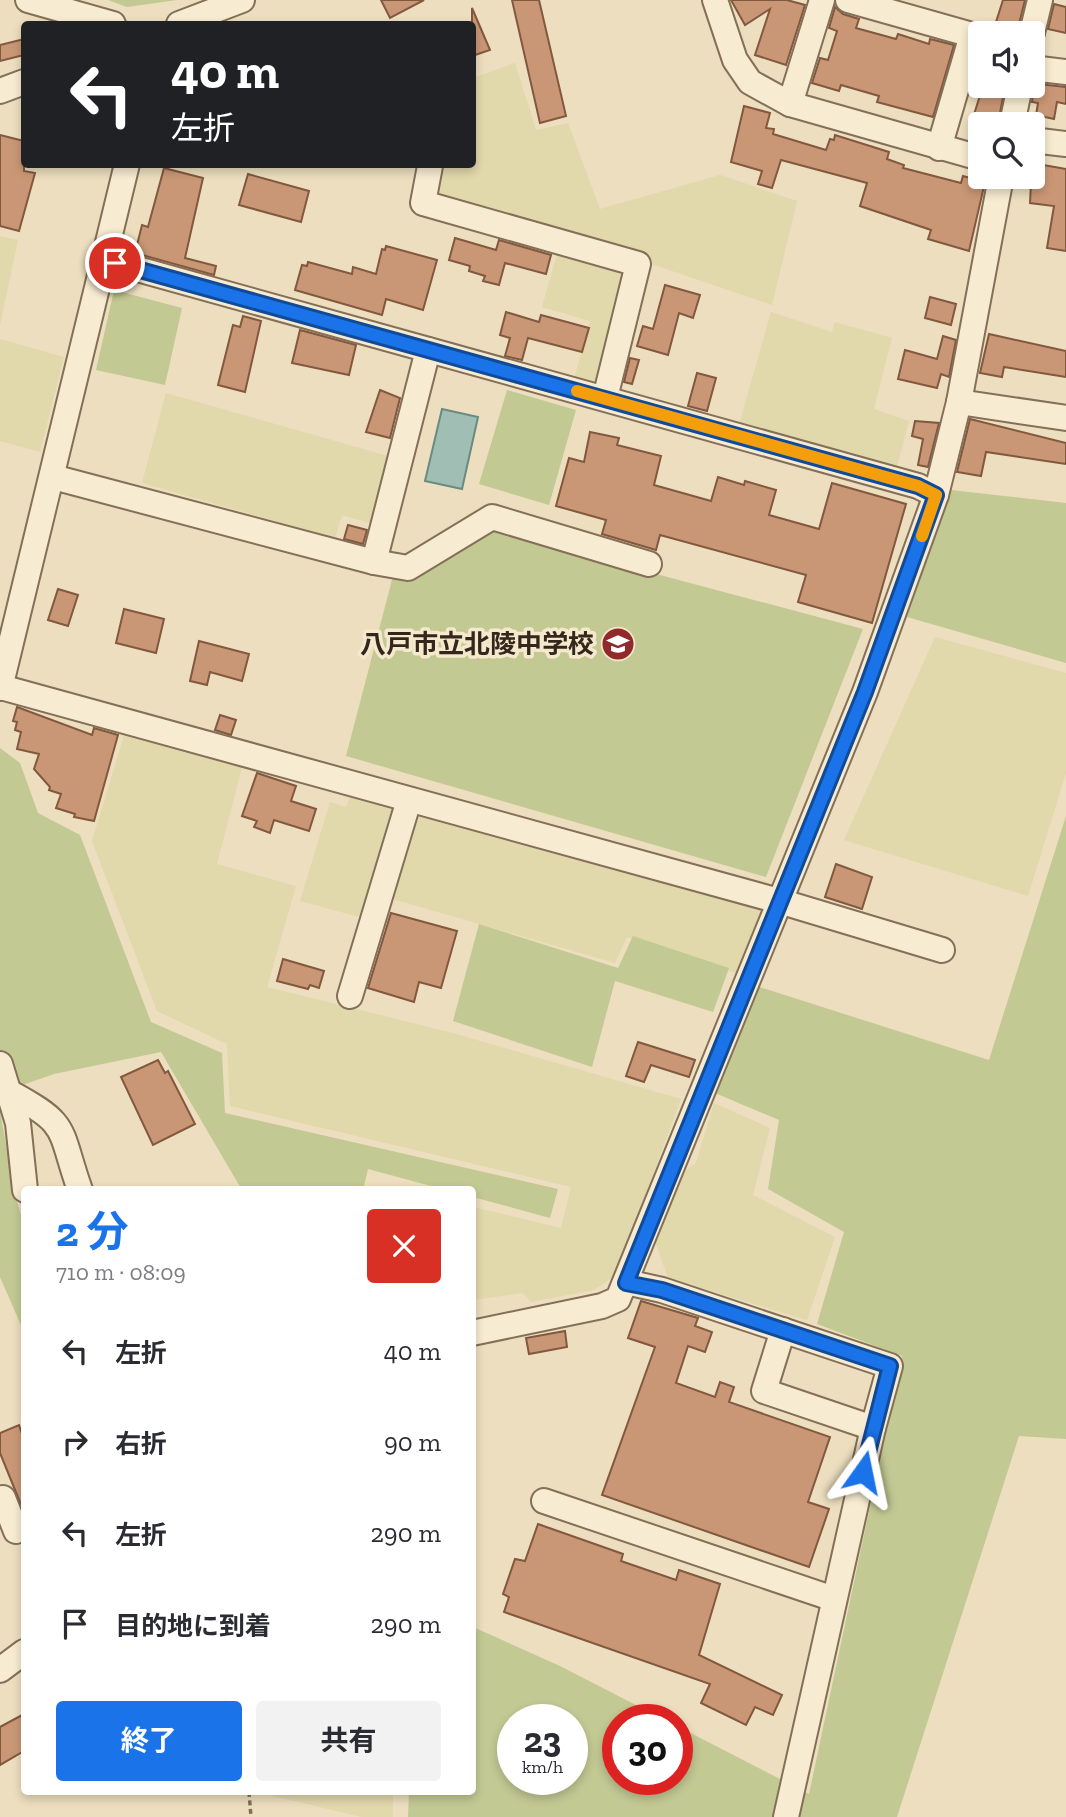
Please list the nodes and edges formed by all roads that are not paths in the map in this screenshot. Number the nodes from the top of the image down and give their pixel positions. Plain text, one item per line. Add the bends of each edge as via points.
1 (27, 0) edge
2 (242, 0) edge
3 (715, 0) edge
4 (822, 0) edge
5 (848, 0) edge
6 (1040, 0) edge
7 (102, 21) edge
8 (187, 21) edge
9 (1035, 21) edge
10 (1045, 70) edge
11 (1066, 72) edge
12 (21, 83) edge
13 (0, 91) edge
14 (790, 104) junction
15 (1045, 141) edge
16 (1066, 144) edge
17 (939, 148) junction
18 (968, 155) edge
19 (126, 168) edge
20 (430, 168) edge
21 (999, 189) edge
22 (105, 260) junction
23 (428, 350) junction
24 (605, 398) junction
25 (959, 401) junction
26 (1066, 418) edge
27 (53, 477) junction
28 (936, 495) junction
29 (374, 562) junction
30 (649, 564) dead end
31 (0, 687) edge
32 (409, 800) junction
33 (779, 901) junction
34 (942, 950) dead end
35 (350, 996) dead end
36 (0, 1064) edge
37 (9, 1092) junction
38 (25, 1186) edge
39 (79, 1186) edge
40 (626, 1283) junction
41 (783, 1330) junction
42 (476, 1333) edge
43 (873, 1428) junction
44 (3, 1498) dead end
45 (544, 1501) dead end
46 (13, 1533) edge
47 (834, 1599) junction
48 (21, 1653) edge
49 (0, 1670) edge
50 (786, 1817) edge

1 - 7 street
2 - 8 street
3 - 14 street via 735,60 750,82
4 - 14 street
5 - 17 street via 972,35
6 - 9 street
10 - 11 street
12 - 13 street
14 - 17 street
15 - 16 street
17 - 18 street
19 - 22 street
20 - 24 street via 423,203 638,264
21 - 25 street
22 - 23 street
22 - 27 street
23 - 24 street
23 - 29 street
24 - 28 street via 918,486
25 - 26 street
25 - 28 street
27 - 29 street
27 - 31 street
28 - 33 street via 865,692
29 - 30 street via 408,568 492,517
31 - 32 street
32 - 33 street
32 - 35 street
33 - 34 street
33 - 40 street
36 - 37 street
37 - 38 street via 18,1123
37 - 39 street via 55,1121
40 - 41 street via 662,1290
40 - 42 street via 618,1299 602,1306
41 - 43 street via 890,1366
41 - 43 street via 764,1391
43 - 47 street
44 - 46 street
45 - 47 street
47 - 50 street
48 - 49 street

